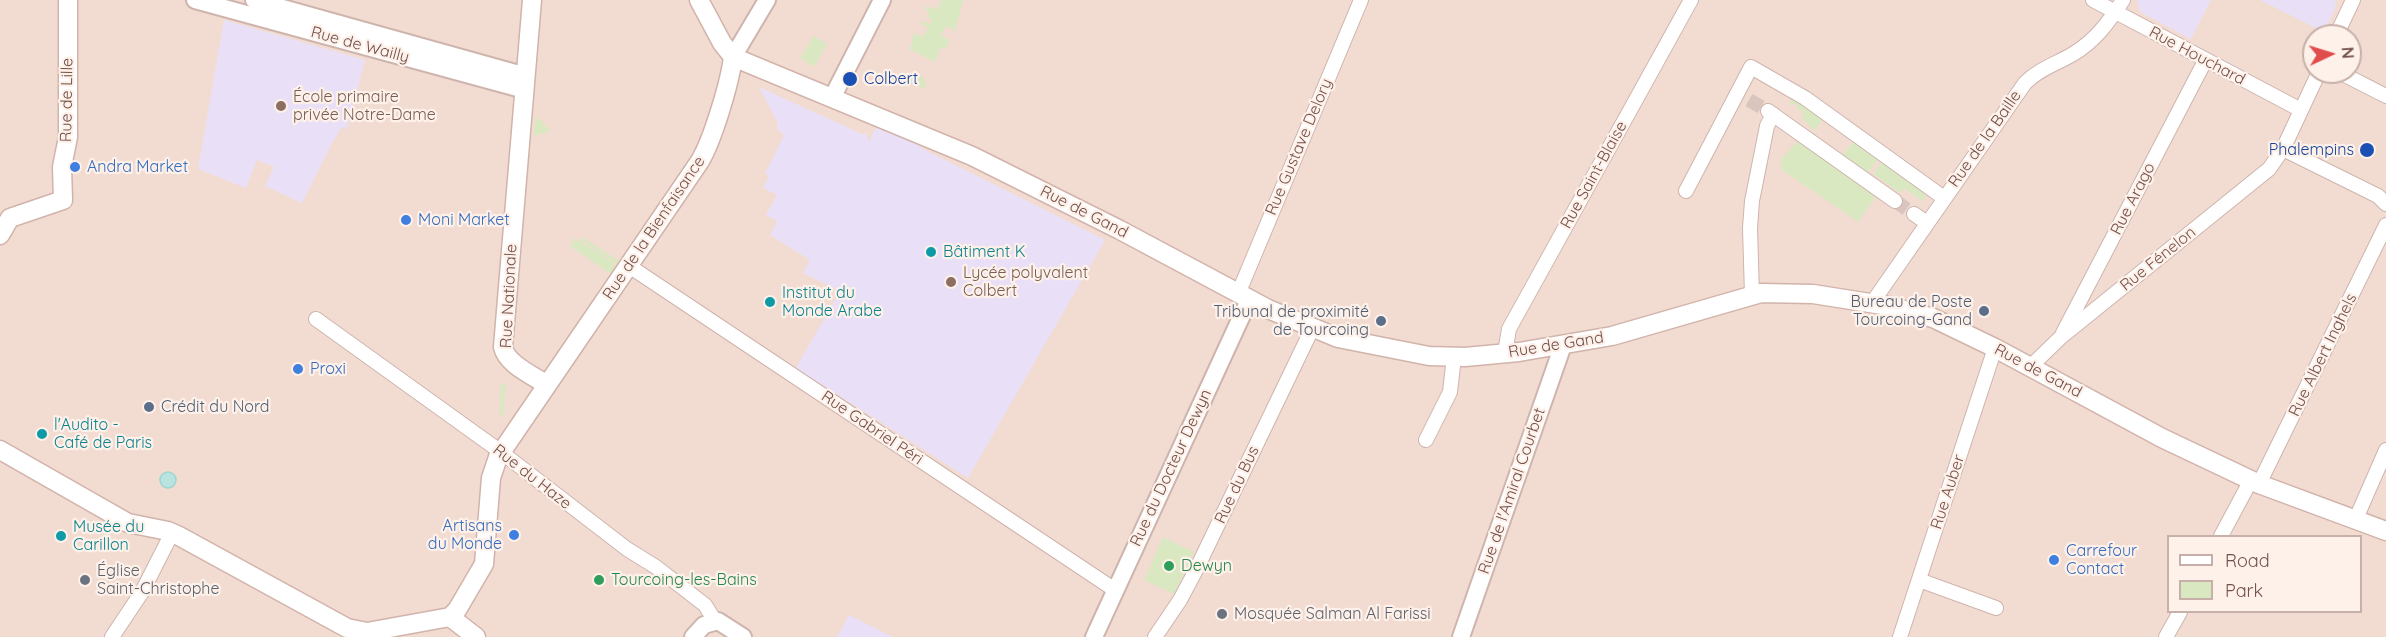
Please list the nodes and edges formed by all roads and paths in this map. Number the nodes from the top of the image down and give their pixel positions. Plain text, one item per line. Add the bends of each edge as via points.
1 (68, 0) edge
2 (195, 0) edge
3 (254, 0) edge
4 (532, 0) edge
5 (699, 0) edge
6 (767, 0) edge
7 (882, 0) edge
8 (1361, 0) edge
9 (1691, 0) edge
10 (2093, 0) edge
11 (2123, 0) edge
12 (2353, 0) edge
13 (2115, 12) junction
14 (2342, 24) edge
15 (733, 57) junction
16 (2205, 61) junction
17 (526, 83) junction
18 (2313, 84) edge
19 (2362, 84) edge
20 (1736, 93) junction
21 (2386, 96) edge
22 (832, 98) junction
23 (1749, 100) tunnel mouth
24 (2301, 110) junction
25 (2283, 149) junction
26 (1686, 191) dead end
27 (1944, 198) junction
28 (1895, 201) tunnel mouth
29 (2386, 204) edge
30 (1914, 214) tunnel mouth
31 (5, 215) edge
32 (1927, 223) junction
33 (2386, 225) edge
34 (0, 235) edge
35 (629, 266) junction
36 (1752, 296) junction
37 (1244, 297) junction
38 (1872, 303) junction
39 (316, 320) dead end
40 (1312, 329) junction
41 (2061, 337) junction
42 (1563, 345) junction
43 (1995, 348) junction
44 (1504, 353) junction
45 (1454, 357) junction
46 (2031, 366) junction
47 (547, 385) junction
48 (1426, 440) dead end
49 (2386, 450) edge
50 (0, 452) edge
51 (501, 452) junction
52 (2255, 482) junction
53 (2355, 521) junction
54 (2386, 531) edge
55 (172, 533) junction
56 (2222, 535) edge
57 (1919, 580) junction
58 (1115, 590) junction
59 (1996, 608) dead end
60 (2179, 613) edge
61 (450, 617) junction
62 (715, 621) junction
63 (366, 635) edge
64 (112, 637) edge
65 (476, 637) edge
66 (693, 637) edge
67 (743, 637) edge
68 (1094, 637) edge
69 (1155, 637) edge
70 (1461, 637) edge
71 (1900, 637) edge
72 (2166, 637) edge

1 - 31 main road, Rue de Lille via 68,137 62,167 63,200
2 - 17 street, Rue de Wailly
3 - 17 street, Rue de Wailly
4 - 17 main road, Rue Nationale
5 - 15 main road
6 - 15 street
7 - 22 street
8 - 37 street, Rue Gustave Delory
9 - 44 street, Rue Saint-Blaise via 1509,329
10 - 13 street, Rue Houchard
11 - 13 street, Rue de la Baille
12 - 14 street
13 - 16 street, Rue Houchard
13 - 27 street, Rue de la Baille via 2086,45 2025,83
15 - 22 main road, Rue de Gand
15 - 35 main road, Rue de la Bienfaisance via 704,154
16 - 24 street, Rue Houchard
16 - 41 street, Rue Arago
17 - 47 main road, Rue Nationale via 504,351 510,360
18 - 24 street, Rue Fénelon
19 - 21 street
20 - 23 street
20 - 26 street
20 - 27 street via 1751,67 1801,95
22 - 37 main road, Rue de Gand via 989,164
24 - 25 street, Rue Fénelon
25 - 29 street via 2378,196
25 - 41 street, Rue Fénelon via 2269,169
27 - 32 street, Rue de la Baille
28 - 36 street via 1771,112 1752,201
30 - 32 street
31 - 34 main road
32 - 38 street, Rue de la Baille
33 - 52 street, Rue Albert Inghels
35 - 47 main road, Rue de la Bienfaisance
35 - 58 street, Rue Gabriel Péri
36 - 38 main road, Rue de Gand via 1800,293
36 - 42 main road, Rue de Gand via 1639,330
37 - 40 main road, Rue de Gand
37 - 58 street, Rue du Docteur Dewyn
38 - 43 main road, Rue de Gand via 1933,318
39 - 51 street, Rue du Haze
40 - 45 main road, Rue de Gand via 1420,355
40 - 69 street, Rue du Bus via 1196,570
41 - 46 street, Rue Fénelon
42 - 44 main road, Rue de Gand
42 - 70 street, Rue de l'Amiral Courbet
43 - 46 main road, Rue de Gand
43 - 57 street, Rue Auber
44 - 45 main road, Rue de Gand
45 - 48 street via 1450,392
46 - 52 main road, Rue de Gand via 2162,438
47 - 51 main road
49 - 53 street
50 - 55 main road via 128,523
51 - 61 main road via 492,474 484,564
51 - 62 street, Rue du Haze via 702,603
52 - 53 main road, Rue de Gand
52 - 56 street, Rue Albert Inghels
53 - 54 main road, Rue de Gand
55 - 63 main road via 340,625
55 - 64 street via 136,602
57 - 59 street
57 - 71 street, Rue Auber
58 - 68 street, Rue du Docteur Dewyn
60 - 72 street
61 - 63 main road
61 - 65 main road
62 - 66 street via 704,625
62 - 67 street, Rue du Haze via 723,622

